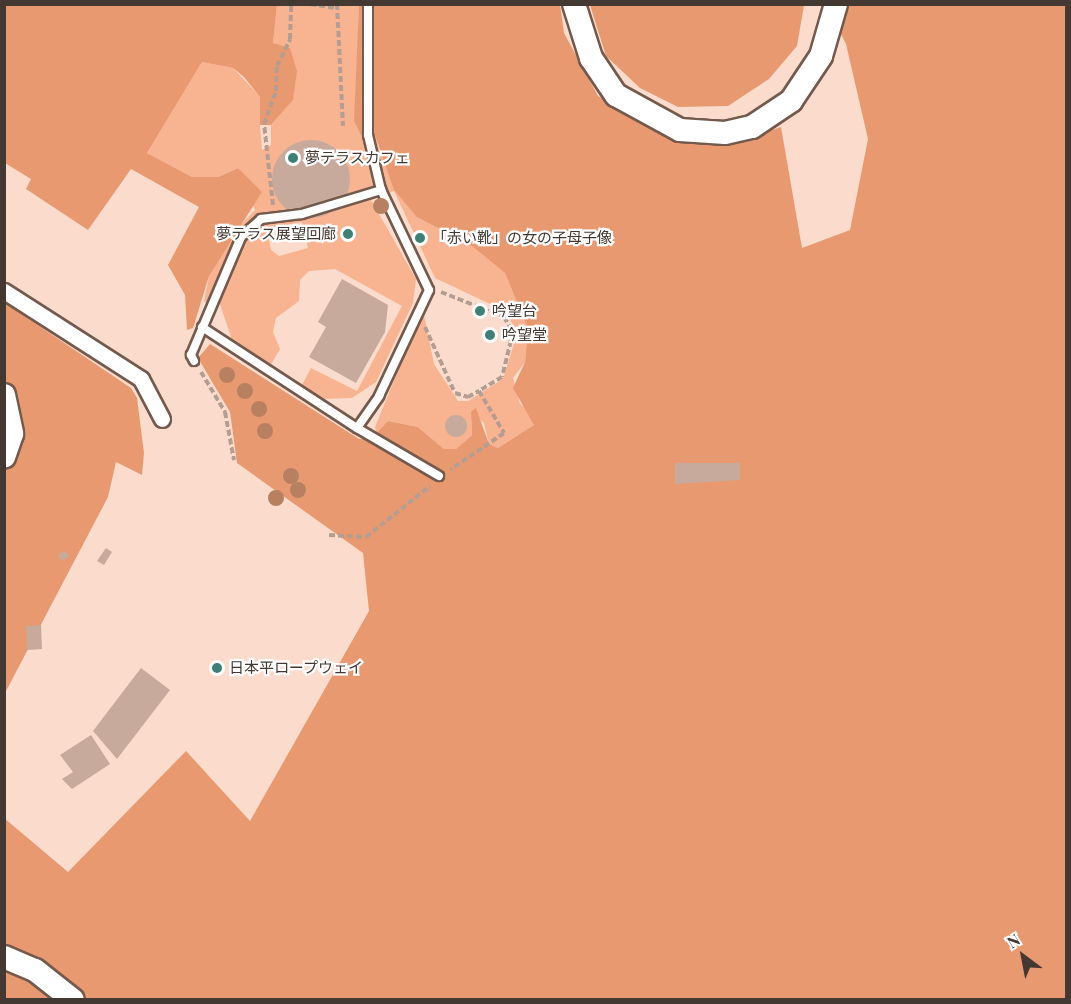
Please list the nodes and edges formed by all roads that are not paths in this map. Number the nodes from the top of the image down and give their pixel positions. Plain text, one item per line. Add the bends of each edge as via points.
1 (368, 4) edge
2 (574, 4) edge
3 (836, 4) edge
4 (381, 190) junction
5 (4, 291) edge
6 (202, 327) junction
7 (194, 361) road end
8 (4, 395) edge
9 (162, 419) dead end
10 (357, 429) junction
11 (4, 457) edge
12 (439, 476) road end
13 (4, 957) edge
14 (73, 999) edge

1 - 4 lane via 368,135
2 - 3 street via 591,58 630,106 680,130 725,133 752,127 791,101 821,56
4 - 6 lane via 261,219 241,237
4 - 10 lane via 429,290
5 - 9 street via 141,379
6 - 7 lane via 191,355
6 - 10 lane
8 - 11 street via 12,434
10 - 12 lane
13 - 14 street via 35,970

